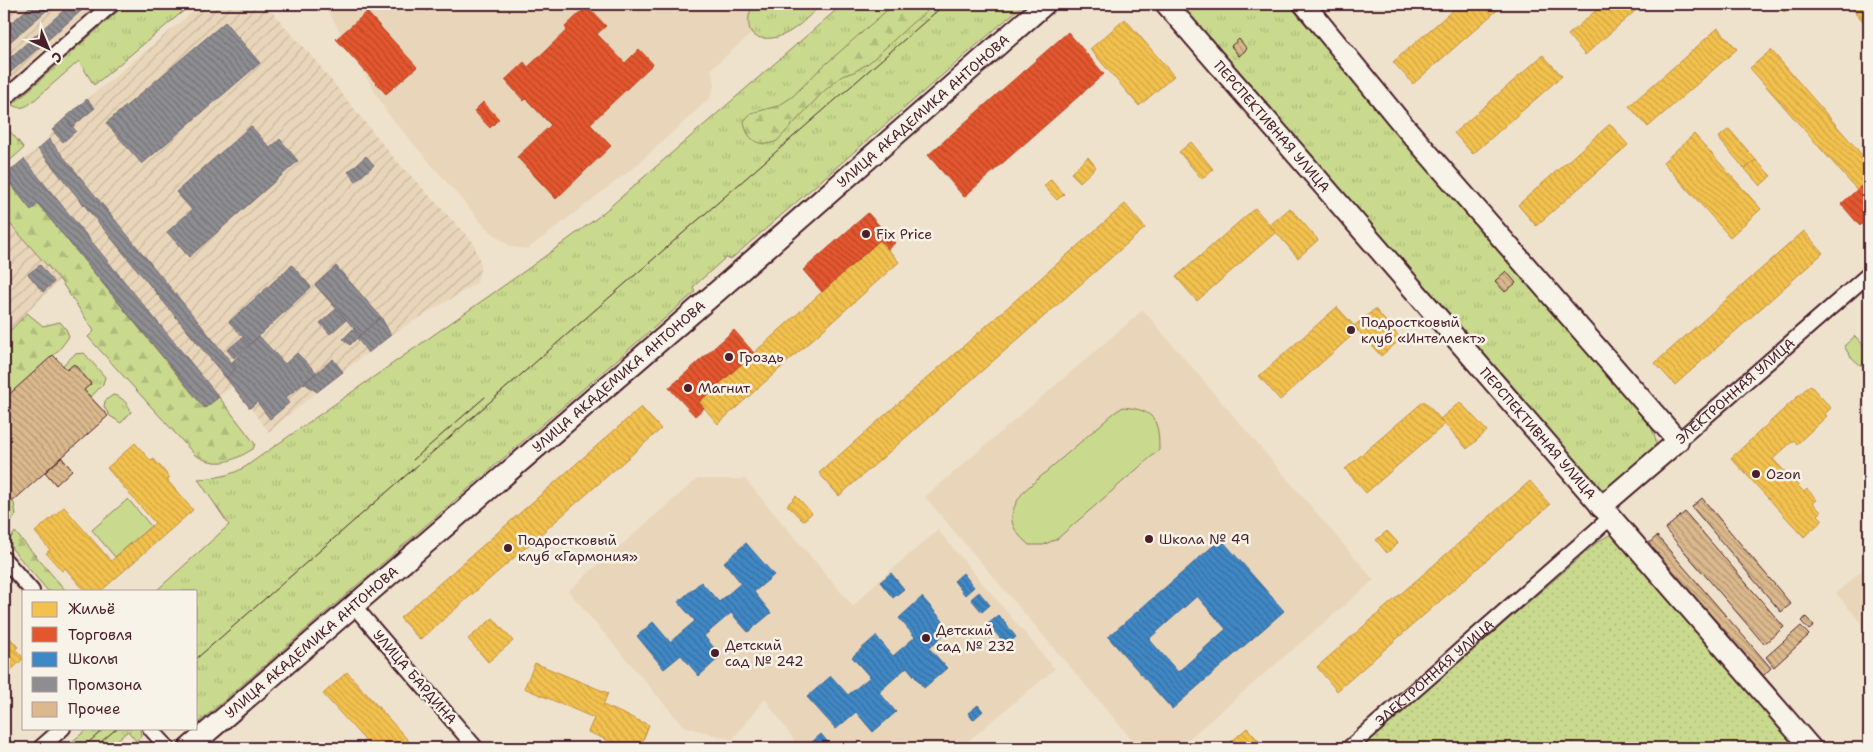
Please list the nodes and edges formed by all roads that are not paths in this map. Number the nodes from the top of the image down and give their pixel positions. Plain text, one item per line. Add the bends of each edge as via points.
1 (112, 4) edge
2 (1045, 4) edge
3 (1166, 4) edge
4 (1304, 4) edge
5 (4, 100) edge
6 (1869, 274) edge
7 (1678, 441) junction
8 (1606, 512) junction
9 (4, 559) edge
10 (31, 590) edge
11 (354, 606) junction
12 (62, 730) edge
13 (152, 730) edge
14 (40, 748) edge
15 (168, 748) edge
16 (189, 748) edge
17 (476, 748) edge
18 (1348, 748) edge
19 (1811, 748) edge

1 - 5 street
2 - 11 street, УЛИЦА АКАДЕМИКА АНТОНОВА
3 - 8 street, ПЕРСПЕКТИВНАЯ УЛИЦА
4 - 7 street via 1399,120
6 - 7 street, ЭЛЕКТРОННАЯ УЛИЦА
7 - 8 street, ЭЛЕКТРОННАЯ УЛИЦА
8 - 18 street, ЭЛЕКТРОННАЯ УЛИЦА
8 - 19 street, ПЕРСПЕКТИВНАЯ УЛИЦА
9 - 10 street
11 - 16 street, УЛИЦА АКАДЕМИКА АНТОНОВА
11 - 17 street, УЛИЦА БАРДИНА
12 - 14 street
13 - 15 street

